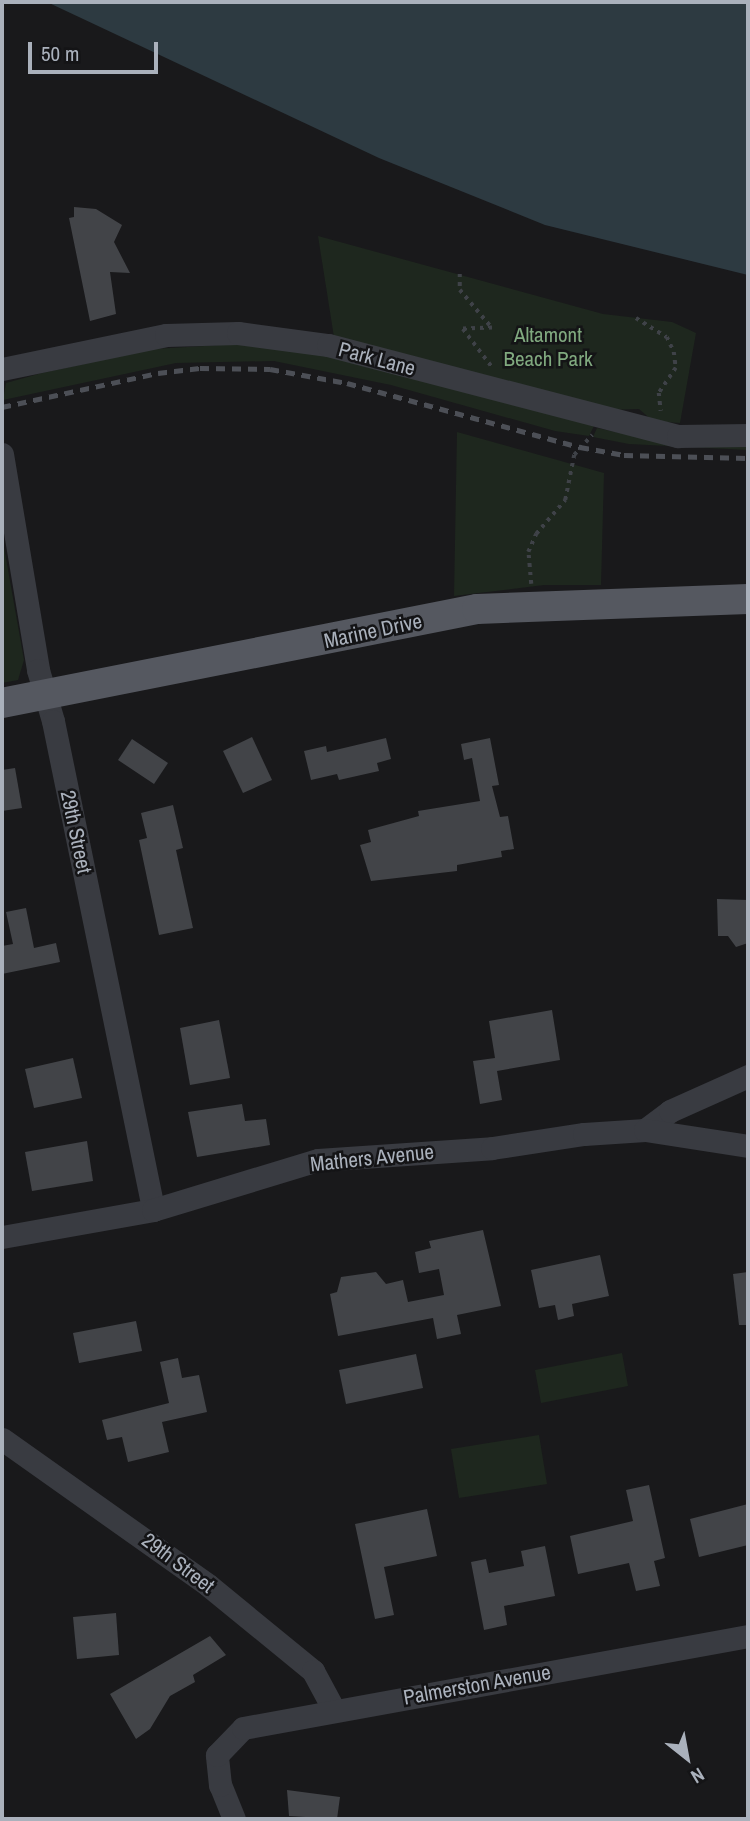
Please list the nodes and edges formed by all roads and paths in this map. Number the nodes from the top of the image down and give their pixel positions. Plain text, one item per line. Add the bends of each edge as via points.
1 (460, 274) dead end
2 (636, 318) dead end
3 (2, 369) edge
4 (493, 369) dead end
5 (663, 418) dead end
6 (596, 426) dead end
7 (748, 435) edge
8 (2, 454) edge
9 (531, 584) dead end
10 (748, 599) edge
11 (45, 696) junction
12 (2, 703) edge
13 (748, 1076) edge
14 (645, 1130) junction
15 (748, 1146) edge
16 (153, 1210) junction
17 (2, 1237) edge
18 (2, 1439) edge
19 (748, 1636) edge
20 (334, 1710) junction
21 (234, 1819) edge

1 - 4 path via 460,290 492,328 463,329
2 - 5 path via 667,337 674,352 676,368 659,393 657,409
3 - 7 street, Park Lane via 166,335 238,333 328,345 678,436
6 - 9 path via 574,455 565,500 536,534 528,552
8 - 11 street, 29th Street
10 - 11 main road, Marine Drive via 477,609
11 - 12 main road, Marine Drive
11 - 16 street, 29th Street
13 - 14 street via 670,1111
14 - 15 street, Mathers Avenue
14 - 16 street, Mathers Avenue via 584,1133 492,1148 318,1160
16 - 17 street, Mathers Avenue
18 - 20 street, 29th Street via 208,1585 313,1671
19 - 20 street, Palmerston Avenue
20 - 21 street, Palmerston Avenue via 243,1728 218,1755 220,1786

